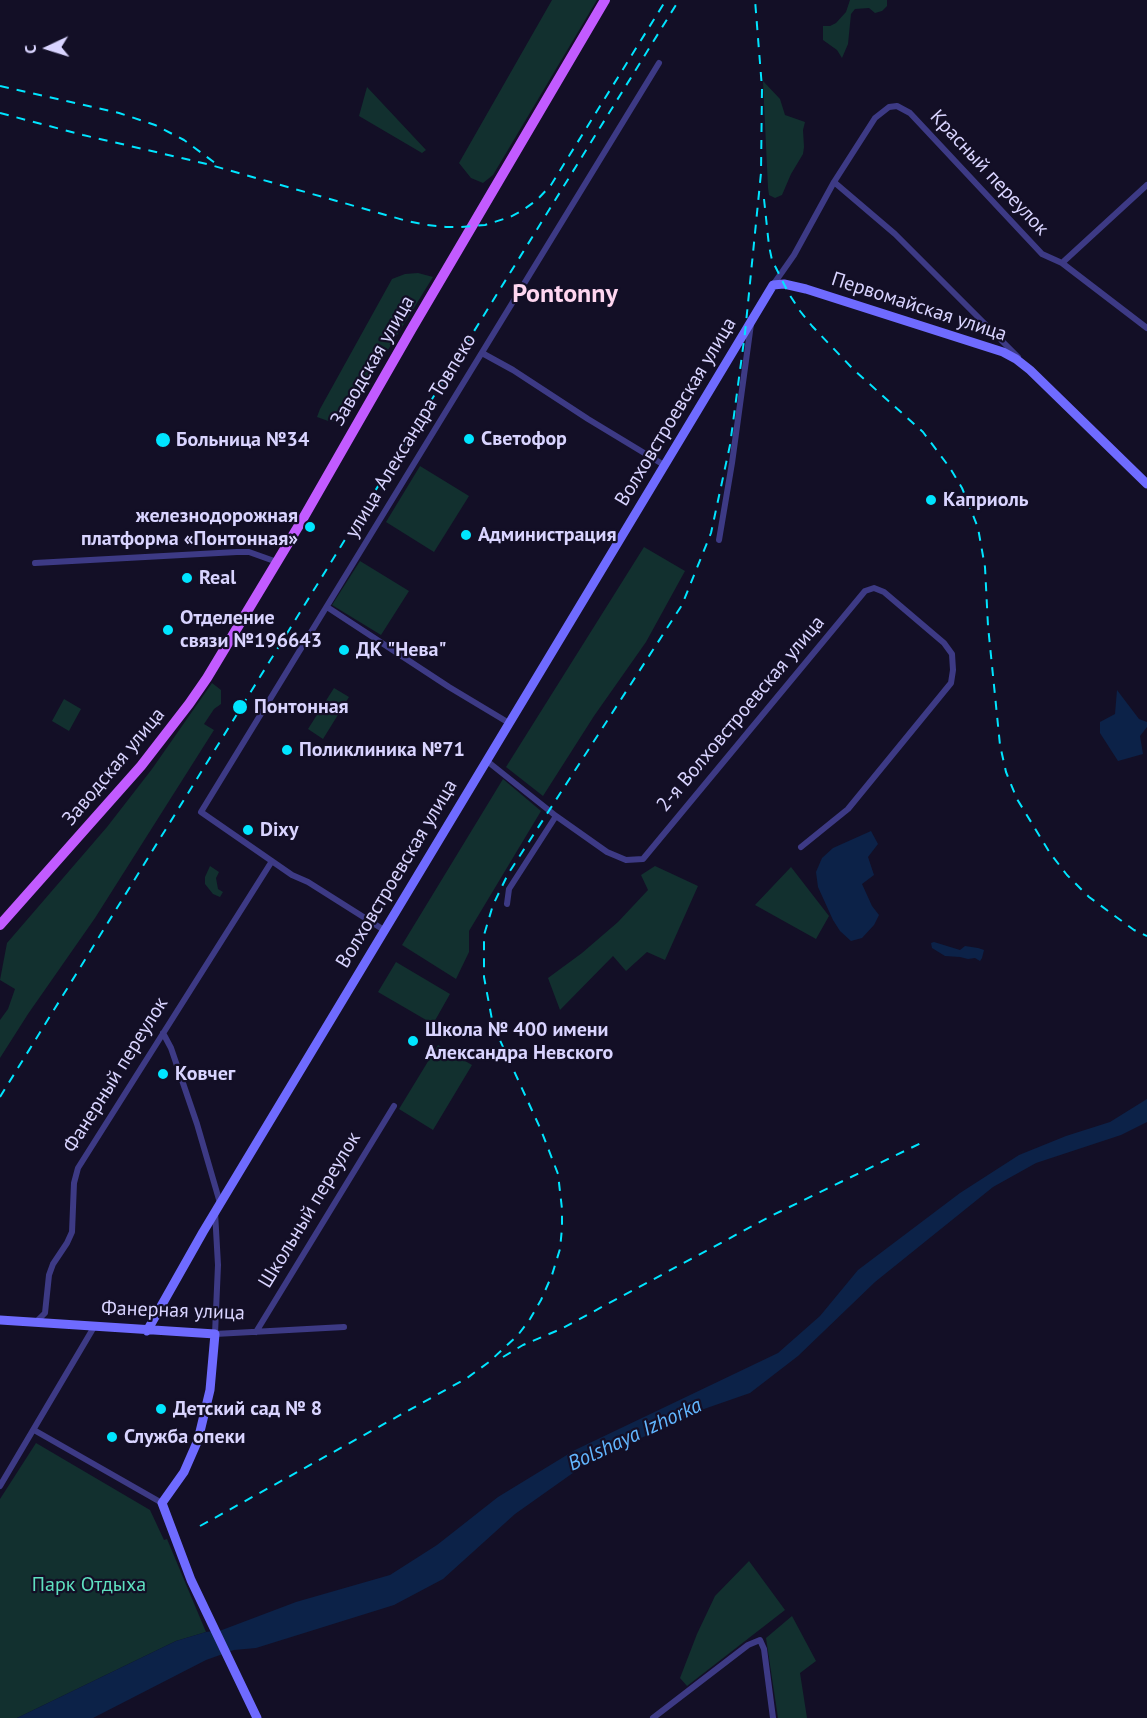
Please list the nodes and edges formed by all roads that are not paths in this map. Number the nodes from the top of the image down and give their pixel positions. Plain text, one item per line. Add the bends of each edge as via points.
1 (605, 0) edge
2 (659, 63) dead end
3 (893, 106) joint
4 (834, 182) junction
5 (1147, 185) edge
6 (1062, 263) junction
7 (773, 285) junction
8 (752, 321) junction
9 (1147, 328) edge
10 (482, 353) junction
11 (1030, 370) junction
12 (664, 465) junction
13 (1147, 484) edge
14 (719, 540) dead end
15 (277, 562) junction
16 (35, 563) dead end
17 (327, 606) junction
18 (509, 723) junction
19 (487, 761) junction
20 (556, 816) junction
21 (801, 847) dead end
22 (272, 861) junction
23 (507, 904) dead end
24 (0, 925) edge
25 (384, 930) junction
26 (163, 1033) junction
27 (394, 1106) dead end
28 (218, 1208) junction
29 (0, 1320) edge
30 (35, 1323) junction
31 (94, 1327) junction
32 (344, 1327) dead end
33 (147, 1330) junction
34 (256, 1332) junction
35 (215, 1334) junction
36 (34, 1430) junction
37 (0, 1486) edge
38 (162, 1503) junction
39 (257, 1718) edge
40 (653, 1718) edge
41 (773, 1718) edge

1 - 15 main road, Заводская улица
2 - 10 street, улица Александра Товпеко
3 - 4 street, Волховстроевская улица via 875,118
3 - 6 street, Красный переулок via 910,113 1042,254
4 - 7 street, Волховстроевская улица
4 - 11 street via 895,234
5 - 6 street
6 - 9 street, Красный переулок
7 - 8 street, Волховстроевская улица
7 - 11 street, Первомайская улица via 806,289 1003,352
8 - 12 street, Волховстроевская улица
8 - 14 street
10 - 12 street
10 - 17 street, улица Александра Товпеко
11 - 13 street, Первомайская улица
12 - 18 street, Волховстроевская улица
15 - 16 street via 237,552
15 - 24 main road, Заводская улица via 207,678 167,733
17 - 18 street
17 - 22 street, улица Александра Товпеко via 201,812
18 - 19 street, Волховстроевская улица
19 - 20 street
19 - 25 street, Волховстроевская улица
20 - 21 street, 2-я Волховстроевская улица via 607,852 626,860 643,860 866,591 874,588 884,592 944,643 952,654 951,682 848,809
20 - 23 street via 509,889
22 - 25 street
22 - 26 street, Фанерный переулок
25 - 28 street, Волховстроевская улица
26 - 28 street via 193,1113
26 - 30 street, Фанерный переулок via 78,1168 72,1232 53,1264 45,1313
27 - 34 street, Школьный переулок
28 - 33 street, Волховстроевская улица
28 - 35 street
29 - 30 street, Фанерная улица
30 - 31 street, Фанерная улица
31 - 33 street, Фанерная улица
31 - 36 street
32 - 34 street, Фанерная улица
33 - 35 street, Фанерная улица
34 - 35 street, Фанерная улица
35 - 38 street via 210,1390 198,1440 184,1472
36 - 37 street
36 - 38 street
38 - 39 street via 187,1571
40 - 41 street via 748,1645 760,1640

